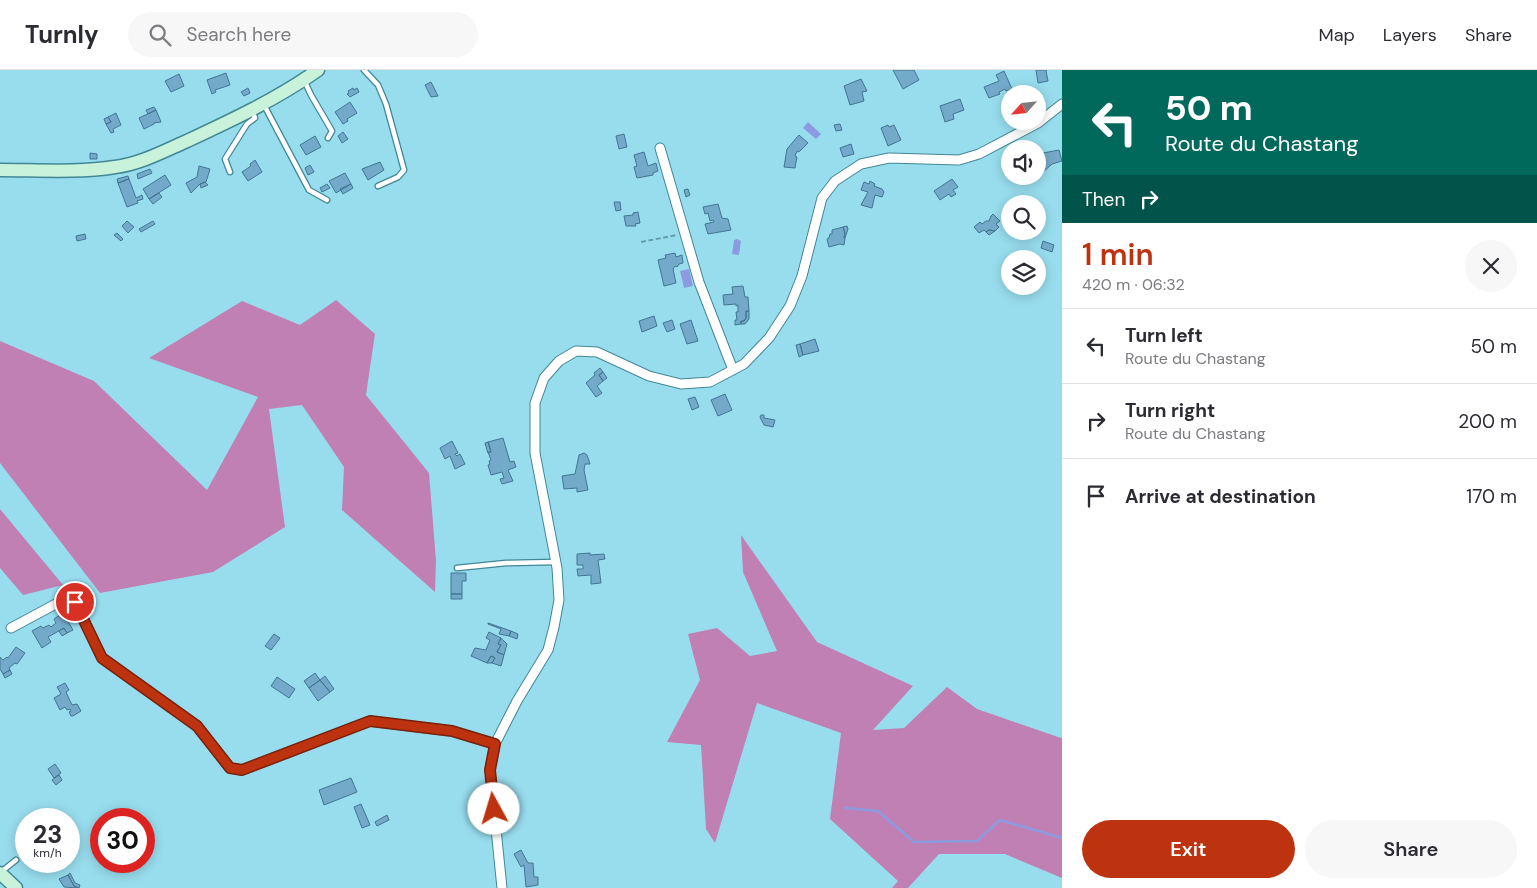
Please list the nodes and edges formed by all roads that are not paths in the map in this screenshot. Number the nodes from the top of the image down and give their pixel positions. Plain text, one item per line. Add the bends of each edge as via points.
1 (318, 70) edge
2 (364, 70) edge
3 (304, 80) junction
4 (1062, 104) edge
5 (258, 107) junction
6 (328, 138) dead end
7 (660, 148) dead end
8 (0, 170) edge
9 (230, 172) dead end
10 (378, 186) dead end
11 (327, 200) dead end
12 (733, 370) junction
13 (556, 562) junction
14 (457, 568) dead end
15 (11, 628) dead end
16 (495, 744) junction
17 (15, 861) edge
18 (0, 873) edge
19 (16, 888) edge
20 (502, 888) edge

1 - 3 main road
2 - 10 lane via 378,85 386,104 404,170 398,177
3 - 5 main road
3 - 6 lane via 332,131
4 - 12 street via 1038,123 978,154 959,160 889,158 861,164 835,181 822,198 802,276 790,306 769,338 744,364
5 - 8 main road via 145,159 116,167
5 - 9 lane via 255,118 225,159
5 - 11 lane via 309,190
7 - 12 street via 699,282
12 - 13 street via 710,382 681,384 649,376 597,352 576,351 560,361 544,378 535,403 535,453
13 - 14 lane
13 - 16 street via 559,600 548,650
15 - 16 street via 65,599 75,602 102,658 197,726 230,768 242,770 370,721 452,731
16 - 20 street via 490,770
17 - 18 lane
18 - 19 main road

